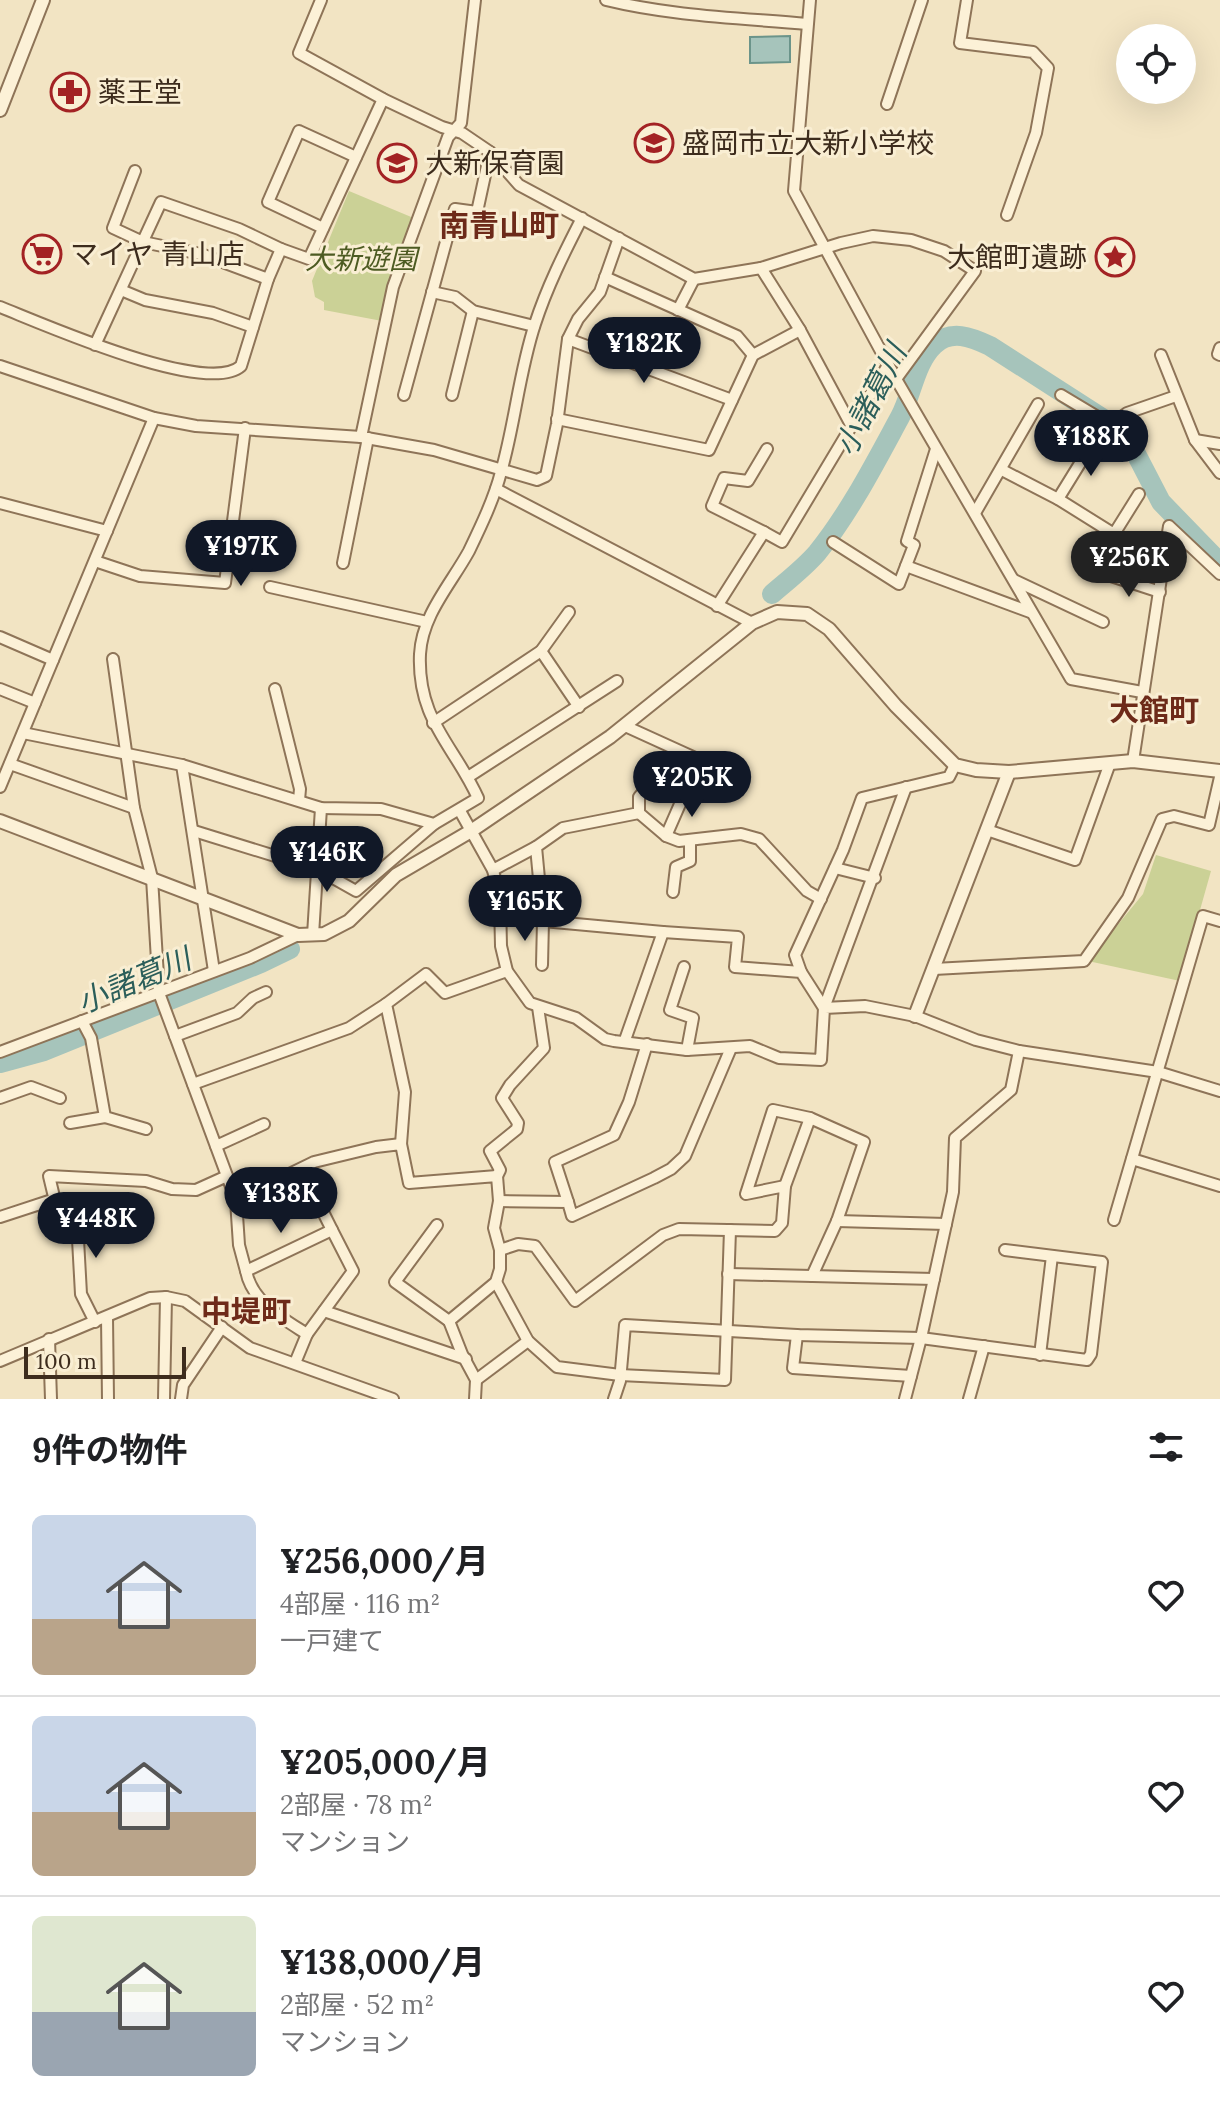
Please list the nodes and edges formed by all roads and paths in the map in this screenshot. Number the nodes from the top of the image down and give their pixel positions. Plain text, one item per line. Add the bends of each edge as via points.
1 (43, 0) edge
2 (321, 0) edge
3 (475, 0) edge
4 (606, 0) edge
5 (810, 0) edge
6 (922, 0) edge
7 (967, 0) edge
8 (675, 6) edge
9 (807, 24) junction
10 (383, 99) junction
11 (887, 104) dead end
12 (0, 110) edge
13 (453, 130) junction
14 (490, 152) junction
15 (356, 157) junction
16 (135, 171) dead end
17 (1007, 215) dead end
18 (582, 218) junction
19 (323, 228) junction
20 (619, 238) junction
21 (143, 242) junction
22 (281, 249) junction
23 (824, 250) junction
24 (761, 268) junction
25 (605, 277) junction
26 (268, 279) junction
27 (694, 279) junction
28 (121, 290) junction
29 (432, 292) junction
30 (0, 307) edge
31 (678, 310) junction
32 (473, 311) junction
33 (534, 326) junction
34 (253, 327) junction
35 (800, 330) junction
36 (568, 339) junction
37 (95, 345) junction
38 (1220, 348) edge
39 (753, 355) junction
40 (1161, 355) dead end
41 (1220, 355) edge
42 (888, 365) junction
43 (0, 366) edge
44 (896, 379) junction
45 (404, 395) dead end
46 (452, 395) dead end
47 (1061, 395) dead end
48 (1176, 396) junction
49 (732, 400) junction
50 (1038, 404) dead end
51 (154, 418) junction
52 (557, 419) junction
53 (851, 425) junction
54 (245, 428) junction
55 (364, 438) junction
56 (1095, 439) dead end
57 (1195, 440) junction
58 (1220, 444) edge
59 (767, 449) dead end
60 (936, 449) junction
61 (502, 470) junction
62 (1002, 470) junction
63 (1220, 473) edge
64 (496, 489) junction
65 (1139, 494) dead end
66 (1058, 499) junction
67 (0, 503) edge
68 (975, 513) junction
69 (107, 531) junction
70 (764, 532) junction
71 (833, 542) dead end
72 (95, 561) junction
73 (343, 563) dead end
74 (906, 566) junction
75 (1220, 574) edge
76 (1108, 575) dead end
77 (1014, 580) junction
78 (270, 587) dead end
79 (1160, 592) junction
80 (717, 606) junction
81 (569, 612) dead end
82 (1030, 612) junction
83 (427, 622) junction
84 (1103, 622) dead end
85 (752, 623) junction
86 (0, 637) edge
87 (541, 651) junction
88 (113, 659) dead end
89 (53, 660) junction
90 (617, 681) dead end
91 (0, 689) edge
92 (275, 689) dead end
93 (1142, 692) junction
94 (35, 703) junction
95 (579, 707) junction
96 (433, 723) junction
97 (625, 726) junction
98 (23, 733) junction
99 (125, 753) junction
100 (702, 761) dead end
101 (1133, 761) junction
102 (1110, 763) junction
103 (10, 764) junction
104 (182, 765) junction
105 (955, 765) junction
106 (1220, 771) edge
107 (1009, 772) junction
108 (468, 777) junction
109 (1220, 777) edge
110 (655, 778) dead end
111 (0, 787) edge
112 (906, 787) junction
113 (687, 788) dead end
114 (299, 800) junction
115 (134, 808) junction
116 (321, 808) junction
117 (460, 811) junction
118 (639, 813) junction
119 (0, 821) edge
120 (434, 824) junction
121 (987, 830) junction
122 (194, 831) junction
123 (471, 831) junction
124 (666, 836) junction
125 (690, 840) junction
126 (536, 847) junction
127 (835, 868) junction
128 (317, 869) junction
129 (493, 870) junction
130 (152, 878) junction
131 (875, 878) junction
132 (673, 892) dead end
133 (204, 899) junction
134 (821, 899) junction
135 (543, 921) junction
136 (1220, 921) edge
137 (663, 932) junction
138 (298, 935) junction
139 (313, 935) junction
140 (542, 965) dead end
141 (684, 967) dead end
142 (934, 969) junction
143 (214, 971) junction
144 (507, 971) junction
145 (801, 972) junction
146 (266, 992) dead end
147 (161, 1000) junction
148 (386, 1004) junction
149 (538, 1007) junction
150 (824, 1008) junction
151 (915, 1016) junction
152 (83, 1024) junction
153 (175, 1036) junction
154 (625, 1040) junction
155 (647, 1044) junction
156 (731, 1048) junction
157 (687, 1050) junction
158 (1019, 1051) junction
159 (0, 1052) edge
160 (1158, 1072) junction
161 (193, 1084) junction
162 (1220, 1091) edge
163 (0, 1098) edge
164 (60, 1098) dead end
165 (105, 1117) junction
166 (810, 1118) junction
167 (70, 1123) dead end
168 (264, 1124) dead end
169 (146, 1129) dead end
170 (401, 1144) junction
171 (216, 1146) junction
172 (1132, 1159) junction
173 (227, 1176) junction
174 (290, 1176) junction
175 (497, 1176) junction
176 (785, 1186) junction
177 (1220, 1186) edge
178 (236, 1200) junction
179 (55, 1201) junction
180 (499, 1201) junction
181 (568, 1202) junction
182 (76, 1203) junction
183 (110, 1205) dead end
184 (0, 1217) edge
185 (1114, 1220) dead end
186 (837, 1221) junction
187 (946, 1224) junction
188 (437, 1225) dead end
189 (332, 1230) junction
190 (730, 1230) junction
191 (500, 1250) junction
192 (1005, 1250) dead end
193 (1052, 1256) junction
194 (246, 1271) junction
195 (728, 1274) junction
196 (812, 1276) junction
197 (934, 1279) junction
198 (496, 1282) junction
199 (166, 1297) junction
200 (324, 1311) junction
201 (107, 1317) junction
202 (449, 1321) junction
203 (95, 1322) junction
204 (222, 1327) junction
205 (726, 1331) junction
206 (307, 1334) junction
207 (797, 1335) junction
208 (921, 1338) junction
209 (49, 1339) junction
210 (528, 1341) junction
211 (984, 1346) junction
212 (1040, 1355) junction
213 (466, 1360) junction
214 (0, 1361) edge
215 (295, 1363) junction
216 (620, 1375) junction
217 (911, 1376) junction
218 (476, 1380) junction
219 (51, 1399) edge
220 (108, 1399) edge
221 (164, 1399) edge
222 (181, 1399) edge
223 (393, 1399) edge
224 (475, 1399) edge
225 (614, 1399) edge
226 (905, 1399) edge
227 (969, 1399) edge

1 - 12 street
2 - 10 street via 299,53
3 - 13 street via 461,123
4 - 8 street
5 - 9 street
6 - 11 street
7 - 17 street via 960,43 1033,52 1048,68 1036,133
8 - 9 street
9 - 23 street via 794,191
10 - 13 street
10 - 15 street
13 - 14 street
13 - 55 street via 393,287
14 - 18 street via 519,185
14 - 29 street via 477,212 455,209
15 - 19 street
15 - 19 street via 299,131 268,202
16 - 21 street via 113,228
18 - 20 street
18 - 33 street
19 - 22 street via 309,259
20 - 25 street
20 - 27 street
21 - 22 street via 161,202
21 - 26 street via 201,254
21 - 28 street
22 - 26 street
23 - 24 street
23 - 42 street
23 - 44 street via 873,236 911,240 944,251 975,271
24 - 27 street
24 - 35 street
25 - 31 street
25 - 36 street
26 - 34 street
27 - 31 street
28 - 34 street
28 - 37 street
29 - 32 street via 455,297
29 - 45 street
30 - 37 street
31 - 39 street via 737,336
32 - 33 street
32 - 46 street
33 - 61 street
34 - 37 street via 235,371 158,364
35 - 39 street
35 - 53 street
36 - 49 street
36 - 52 street
38 - 41 street
39 - 49 street
40 - 48 street
42 - 44 street
42 - 53 street
43 - 51 street
44 - 60 street
47 - 48 street via 1111,425 1127,413
48 - 57 street
49 - 52 street via 709,450
50 - 62 street
51 - 54 street
51 - 69 street
52 - 61 street via 546,476 537,480
53 - 70 street via 782,542
54 - 55 street
54 - 72 street via 225,583 140,576
55 - 61 street via 434,450
55 - 73 street
56 - 66 street
57 - 58 street
57 - 63 street
59 - 70 street via 748,481 724,478 712,506
60 - 68 street
60 - 74 street via 907,541 914,545
61 - 64 street
62 - 66 street
62 - 68 street
64 - 80 street
64 - 83 street via 469,551
65 - 66 street via 1114,534
67 - 69 street
68 - 77 street
69 - 72 street
70 - 80 street
71 - 74 street via 899,584
72 - 89 street
74 - 82 street
75 - 79 street via 1169,526
76 - 79 street
77 - 82 street
77 - 84 street
78 - 83 street
79 - 93 street
80 - 85 street
81 - 87 street
82 - 93 street via 1071,679
83 - 96 street via 421,671
85 - 97 street
85 - 105 street via 777,612 807,614 829,629
86 - 89 street
87 - 95 street
87 - 96 street
88 - 99 street
89 - 94 street
90 - 95 street
91 - 94 street
92 - 114 street
93 - 101 street
94 - 98 street
95 - 108 street
96 - 108 street
97 - 100 street
97 - 123 street
98 - 99 street
98 - 103 street
99 - 104 street
99 - 115 street
101 - 102 street
101 - 106 street
102 - 107 street
102 - 121 street via 1075,860
103 - 111 street
103 - 115 street
104 - 114 street
104 - 122 street
105 - 107 street
105 - 112 street via 949,777
107 - 121 street
108 - 117 street via 478,798
109 - 142 street via 1209,825 1174,816 1162,819 1128,898 1084,961
110 - 118 street via 639,797
112 - 127 street via 862,798
112 - 131 street
113 - 124 street
114 - 116 street
115 - 130 street
116 - 120 street via 381,809
116 - 128 street
117 - 120 street
117 - 123 street
118 - 124 street
118 - 126 street via 563,828
119 - 130 street
120 - 128 street via 356,891
121 - 142 street
122 - 128 street
122 - 133 street
123 - 129 street
123 - 139 street via 396,875 349,921
124 - 125 street
125 - 132 street via 690,861 676,867
125 - 134 street via 741,834 759,839
126 - 129 street
126 - 135 street
127 - 131 street
127 - 134 street
128 - 139 street
129 - 144 street
130 - 133 street
130 - 147 street
131 - 150 street
133 - 138 street
133 - 143 street
134 - 145 street via 795,955
135 - 137 street
135 - 140 street
136 - 160 street via 1203,916
137 - 145 street via 738,937 735,967
137 - 154 street
138 - 139 street
138 - 143 street
141 - 157 street via 670,1010 693,1018
142 - 151 street
143 - 147 street
144 - 148 street via 445,993 426,974
144 - 149 street
145 - 150 street
146 - 153 street via 237,1013
147 - 152 street
147 - 153 street
148 - 161 street via 349,1028
148 - 170 street via 405,1092
149 - 154 street via 576,1018 605,1039
149 - 175 street via 544,1048 502,1098 518,1123 490,1151 500,1170
150 - 151 street via 865,1006
150 - 156 street via 821,1060 779,1058 750,1046
151 - 158 street
152 - 159 street
152 - 165 street via 91,1038
153 - 161 street
154 - 155 street
155 - 157 street
155 - 181 street via 614,1135 555,1162
156 - 157 street
156 - 181 street via 685,1156 671,1169 572,1216
158 - 160 street
158 - 187 street via 1011,1090 955,1138
160 - 162 street
160 - 172 street
161 - 171 street
163 - 164 street via 31,1087
165 - 167 street
165 - 169 street
166 - 176 street
166 - 176 street via 773,1110 746,1194
166 - 186 street via 864,1142
168 - 171 street
170 - 174 street via 339,1154
170 - 175 street via 409,1183
171 - 173 street
172 - 177 street
172 - 185 street
173 - 178 street
173 - 179 street via 196,1190 146,1181 49,1176
174 - 178 street
174 - 189 street via 312,1190
175 - 180 street
176 - 190 street via 782,1223 775,1231
178 - 194 street
179 - 182 street
179 - 184 street
180 - 181 street
180 - 191 street via 494,1228
182 - 183 street
182 - 203 street via 81,1294
186 - 187 street
186 - 196 street
187 - 197 street
188 - 202 street via 395,1282
189 - 194 street
189 - 200 street via 353,1271
190 - 191 street via 679,1229 663,1235 575,1301 535,1246
190 - 195 street
191 - 198 street
192 - 193 street
193 - 212 street
193 - 212 street via 1102,1262 1099,1292 1087,1360
194 - 206 street via 268,1309
195 - 196 street
195 - 205 street
196 - 197 street
197 - 208 street
198 - 202 street
198 - 210 street
199 - 201 street via 150,1298
199 - 204 street via 185,1301
199 - 221 street
200 - 206 street
200 - 213 street
201 - 203 street
201 - 220 street
202 - 213 street
203 - 209 street
204 - 215 street via 250,1348
204 - 222 street via 183,1385
205 - 207 street
205 - 216 street via 625,1325
205 - 216 street via 725,1380
206 - 215 street
207 - 208 street
207 - 217 street via 793,1368
208 - 211 street
208 - 217 street
209 - 214 street
209 - 219 street
210 - 216 street via 557,1367
210 - 218 street
211 - 212 street
211 - 227 street
213 - 218 street
215 - 223 street
216 - 225 street
217 - 226 street
218 - 224 street

